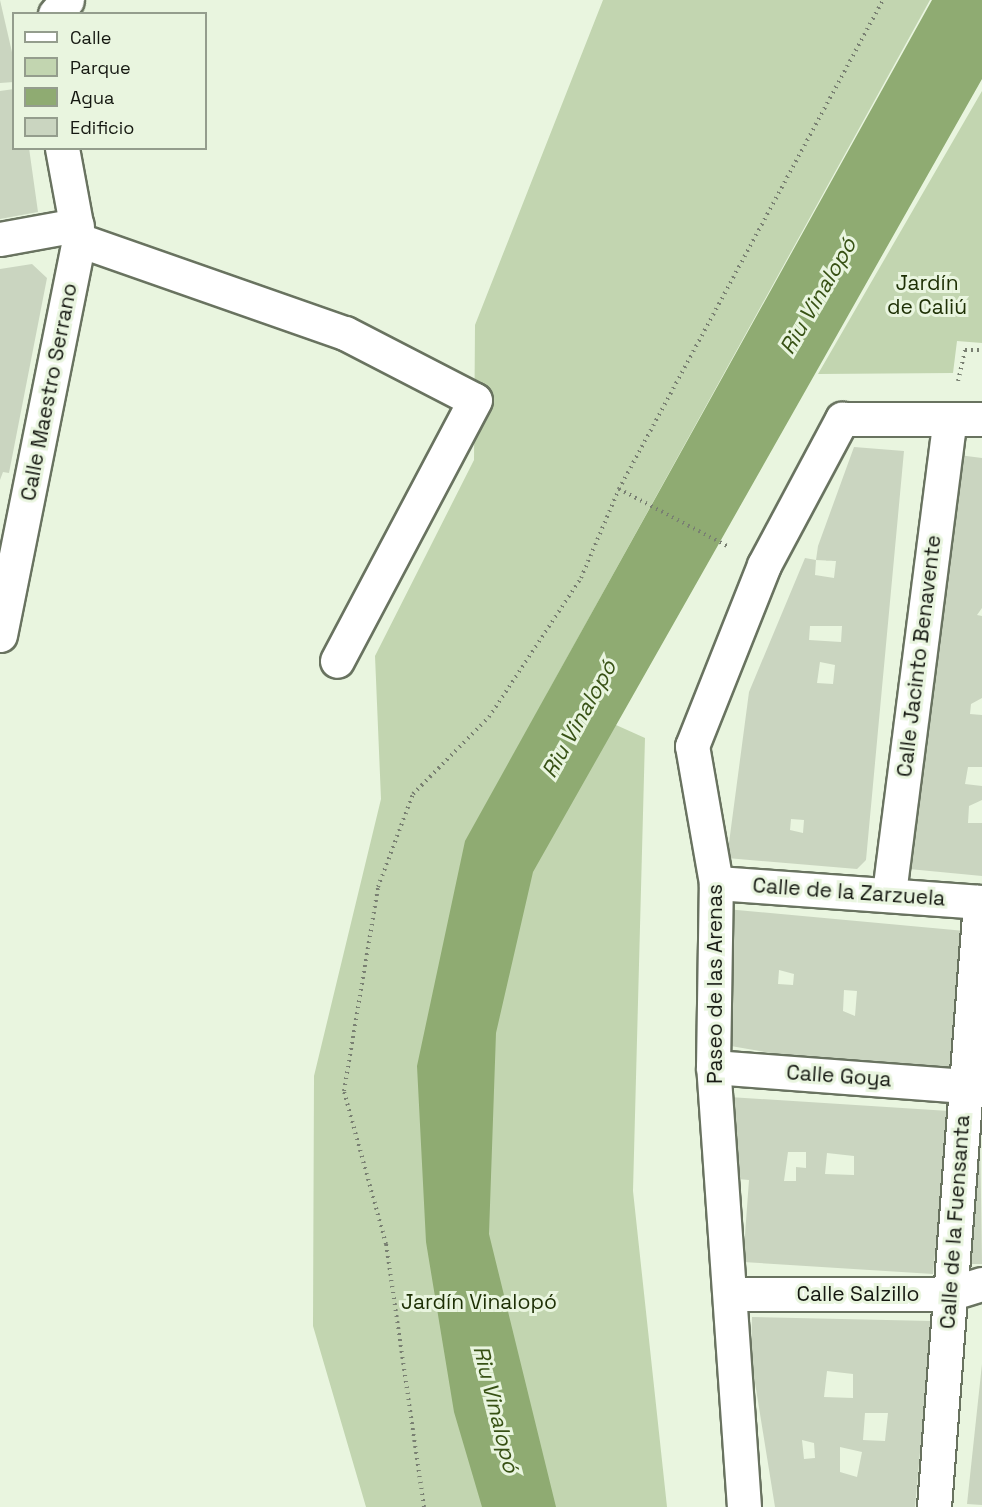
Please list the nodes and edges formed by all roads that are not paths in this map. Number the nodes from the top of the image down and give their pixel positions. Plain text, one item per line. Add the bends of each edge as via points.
1 (67, 0) edge
2 (57, 12) edge
3 (62, 150) edge
4 (78, 233) junction
5 (0, 239) edge
6 (982, 419) edge
7 (950, 420) junction
8 (0, 635) edge
9 (337, 661) dead end
10 (716, 884) junction
11 (889, 893) junction
12 (981, 902) edge
13 (713, 1067) junction
14 (965, 1086) junction
15 (982, 1284) edge
16 (732, 1294) junction
17 (949, 1294) junction
18 (744, 1507) edge
19 (934, 1507) edge

1 - 2 street
3 - 4 street, Calle Maestro Serrano
4 - 5 street
4 - 8 street, Calle Maestro Serrano
4 - 9 street via 345,333 475,400
6 - 7 street, Paseo de las Arenas
7 - 10 street, Paseo de las Arenas via 842,419 764,565 692,746
7 - 11 street, Calle Jacinto Benavente
10 - 11 street, Calle de la Zarzuela
10 - 13 street, Paseo de las Arenas
11 - 12 street, Calle de la Zarzuela
12 - 14 street, Calle de la Fuensanta
13 - 14 street, Calle Goya
13 - 16 street, Paseo de las Arenas
14 - 17 street, Calle de la Fuensanta
15 - 17 street, Calle Salzillo
16 - 17 street, Calle Salzillo
16 - 18 street, Paseo de las Arenas
17 - 19 street, Calle de la Fuensanta

